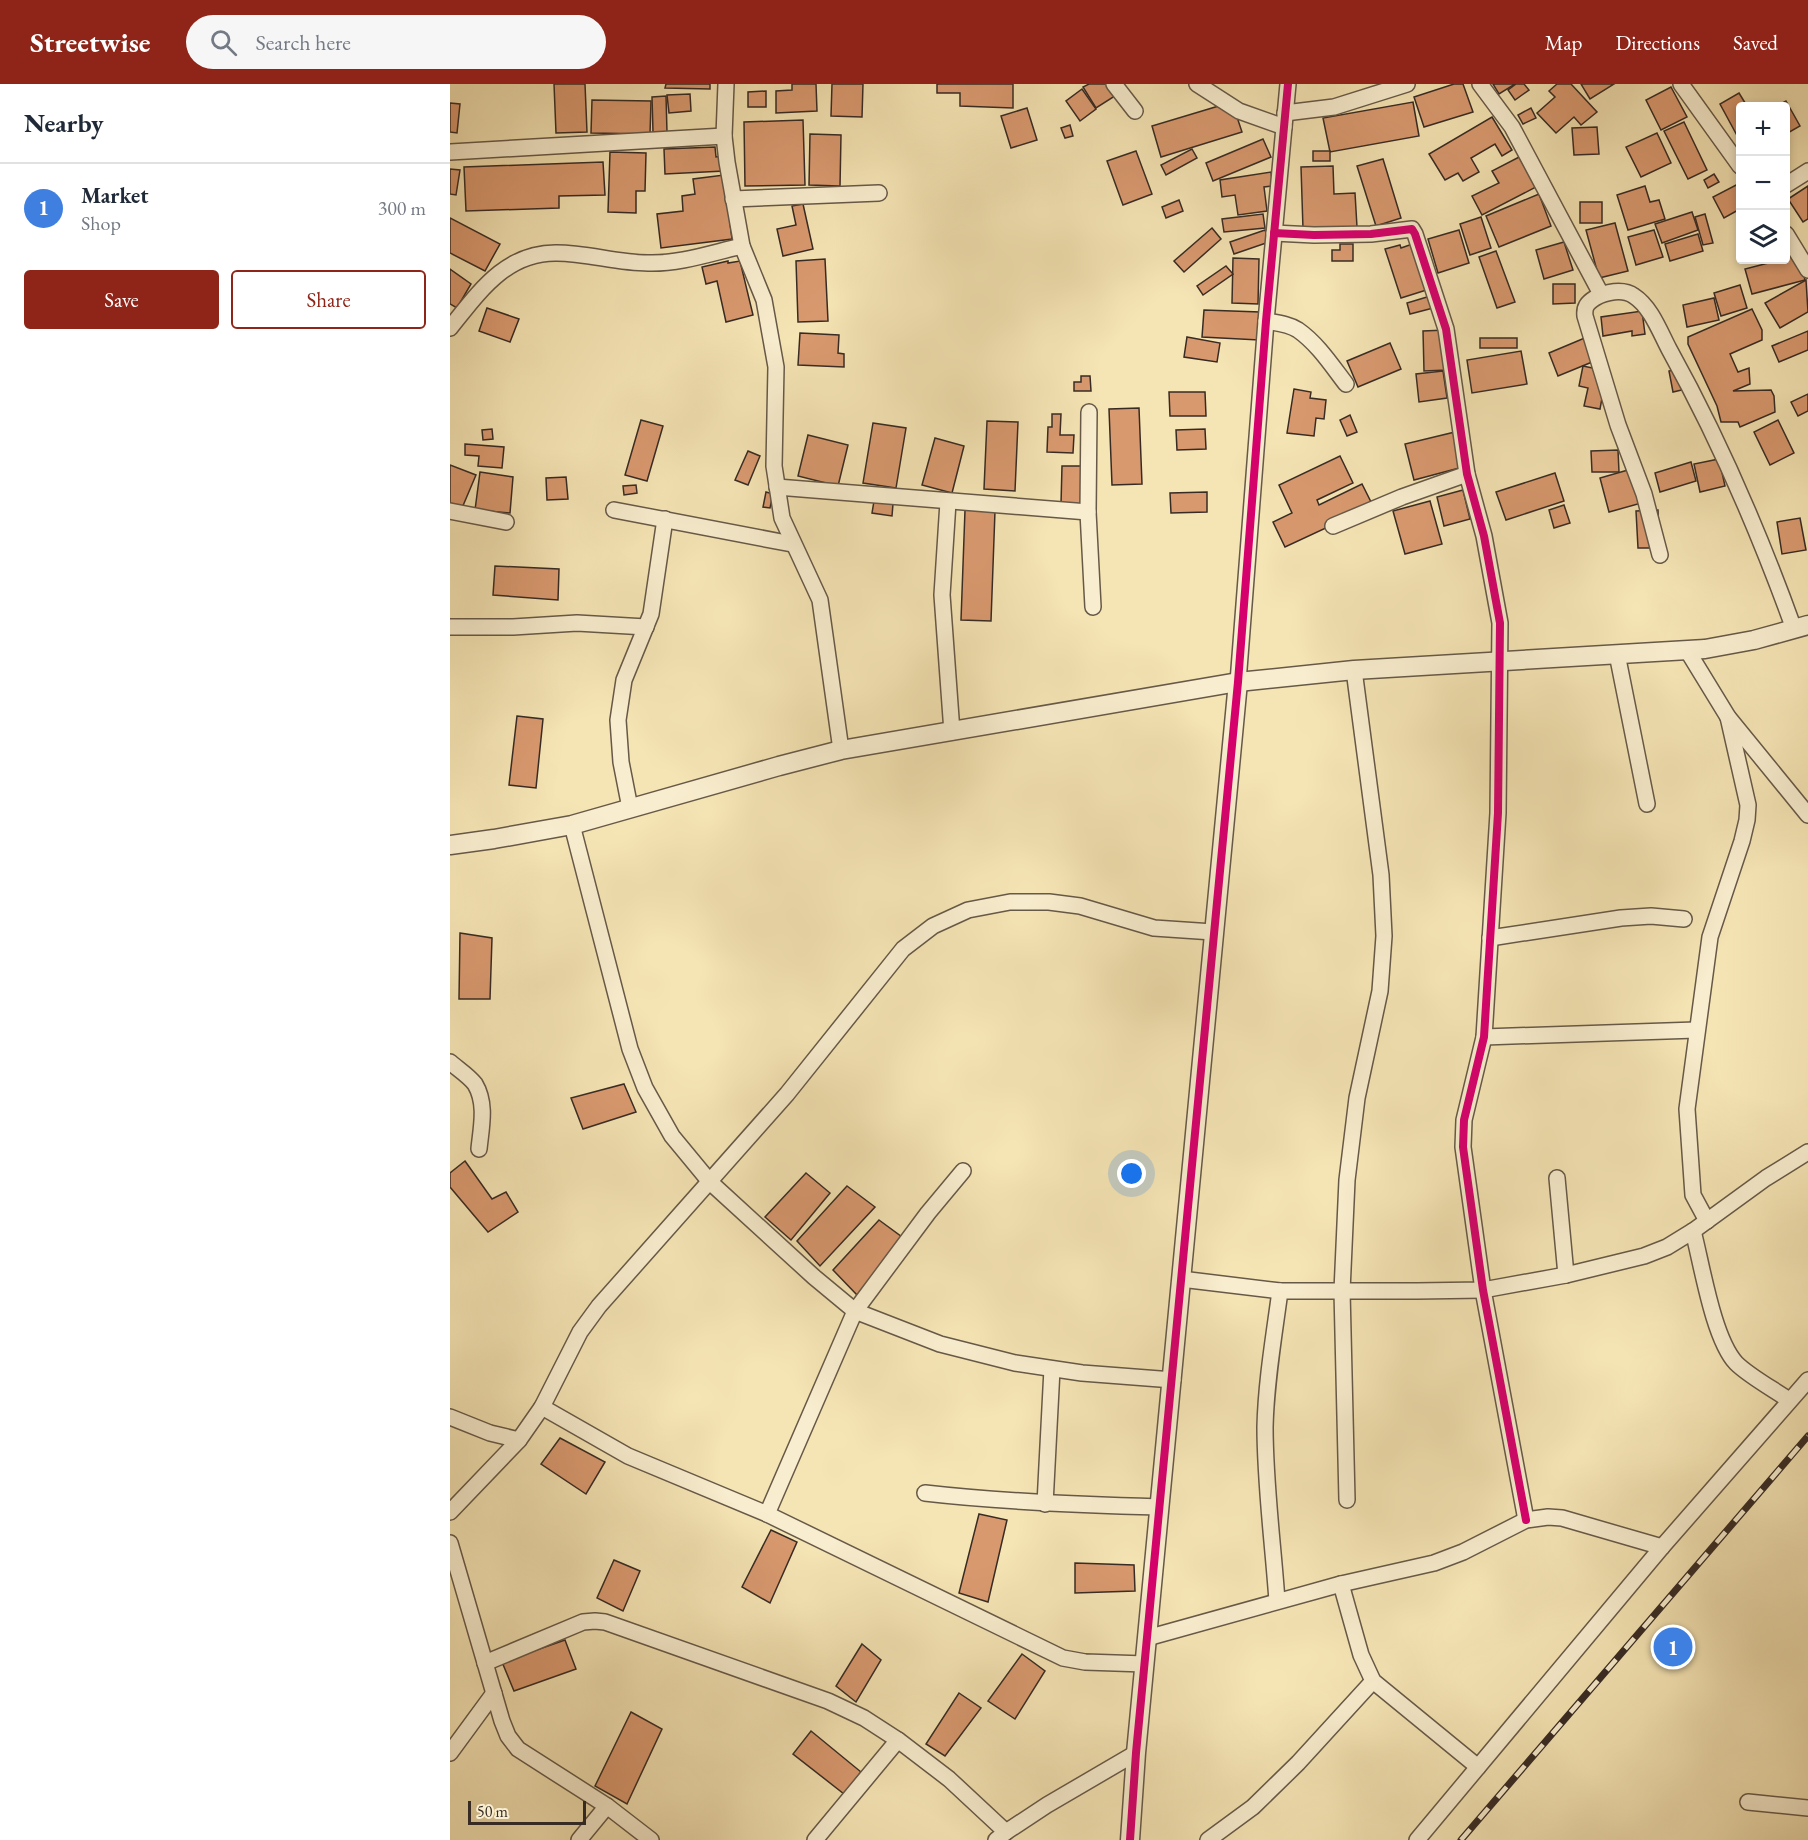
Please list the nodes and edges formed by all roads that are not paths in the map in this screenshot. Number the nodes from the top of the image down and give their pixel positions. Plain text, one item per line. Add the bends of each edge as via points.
1 (726, 84) edge
2 (1114, 84) edge
3 (1197, 84) edge
4 (1288, 84) edge
5 (1407, 84) edge
6 (1480, 84) edge
7 (1681, 84) edge
8 (1135, 111) dead end
9 (1285, 120) junction
10 (724, 136) junction
11 (450, 152) edge
12 (1736, 160) edge
13 (1808, 171) edge
14 (1790, 181) edge
15 (879, 193) dead end
16 (733, 199) junction
17 (1274, 233) junction
18 (1790, 242) edge
19 (742, 246) junction
20 (1808, 270) edge
21 (1601, 294) junction
22 (1266, 321) junction
23 (450, 328) edge
24 (1346, 384) dead end
25 (1089, 412) dead end
26 (1467, 474) junction
27 (777, 487) junction
28 (948, 502) junction
29 (614, 510) dead end
30 (450, 511) edge
31 (1088, 512) junction
32 (665, 519) junction
33 (506, 522) dead end
34 (1333, 526) dead end
35 (792, 543) junction
36 (1660, 555) dead end
37 (1093, 607) dead end
38 (450, 627) edge
39 (646, 627) junction
40 (1801, 627) edge
41 (1687, 650) junction
42 (1617, 654) junction
43 (1501, 660) junction
44 (1354, 670) junction
45 (1238, 682) junction
46 (1728, 717) junction
47 (952, 732) junction
48 (841, 750) junction
49 (1647, 804) dead end
50 (630, 808) junction
51 (1808, 815) edge
52 (572, 825) junction
53 (450, 845) edge
54 (1684, 920) dead end
55 (1213, 932) junction
56 (1490, 938) junction
57 (1696, 1030) junction
58 (1484, 1037) junction
59 (450, 1062) edge
60 (479, 1149) dead end
61 (1808, 1152) edge
62 (963, 1171) dead end
63 (1557, 1178) dead end
64 (710, 1182) junction
65 (1707, 1221) junction
66 (1693, 1231) junction
67 (1566, 1275) junction
68 (1181, 1279) junction
69 (1483, 1290) junction
70 (1280, 1291) junction
71 (1342, 1291) junction
72 (855, 1311) junction
73 (1052, 1369) junction
74 (1173, 1380) junction
75 (1808, 1380) edge
76 (1790, 1400) junction
77 (542, 1407) junction
78 (450, 1417) edge
79 (519, 1440) junction
80 (925, 1493) dead end
81 (1347, 1500) dead end
82 (1045, 1504) junction
83 (1160, 1507) junction
84 (450, 1512) edge
85 (766, 1514) junction
86 (1526, 1521) junction
87 (450, 1543) edge
88 (1662, 1547) junction
89 (1341, 1584) junction
90 (1277, 1601) junction
91 (1147, 1638) junction
92 (485, 1663) junction
93 (1145, 1664) junction
94 (1372, 1681) junction
95 (494, 1693) junction
96 (898, 1740) junction
97 (450, 1753) edge
98 (1136, 1753) junction
99 (1478, 1767) junction
100 (1748, 1802) dead end
101 (607, 1806) junction
102 (1808, 1808) edge
103 (1001, 1836) edge
104 (579, 1840) edge
105 (651, 1840) edge
106 (815, 1840) edge
107 (1130, 1840) edge
108 (1208, 1840) edge
109 (1417, 1840) edge

1 - 10 street
2 - 8 street
3 - 9 street via 1239,111
4 - 9 street
5 - 9 street
6 - 21 street via 1512,127
7 - 12 street
9 - 17 street
10 - 11 street
10 - 16 street
13 - 14 street
15 - 16 street
16 - 19 street
17 - 22 street
17 - 26 street via 1342,235 1412,229 1446,329
18 - 20 street
19 - 23 street via 669,263 557,253 531,255 506,267 485,284
19 - 27 street via 764,300 776,367
21 - 36 street via 1588,302 1585,316
21 - 40 street via 1621,291 1633,295 1646,307 1692,391
22 - 24 street via 1297,330 1313,343
22 - 45 street
25 - 31 street
26 - 34 street
26 - 43 street via 1494,585
27 - 28 street
27 - 35 street via 782,518
28 - 31 street
28 - 47 street via 942,595
29 - 32 street
30 - 33 street
31 - 37 street
32 - 35 street
32 - 39 street
35 - 48 street via 820,600
38 - 39 street via 577,623
39 - 50 street via 624,680 618,720
40 - 41 street via 1754,640
41 - 42 street
41 - 46 street
42 - 43 street
42 - 49 street
43 - 44 street
43 - 56 street via 1499,801
44 - 45 street
44 - 71 street via 1381,875 1384,936 1380,991 1357,1098 1348,1168
45 - 47 street
45 - 55 street
46 - 51 street
46 - 57 street via 1748,805 1747,820 1710,937
47 - 48 street
48 - 50 street
50 - 52 street
52 - 53 street
52 - 64 street via 630,1049 645,1088 672,1136
54 - 56 street via 1651,916 1588,921
55 - 64 street via 1154,928 1080,906 1049,902 1010,902 968,910 933,926 903,949 787,1094
55 - 68 street
56 - 58 street
57 - 58 street
57 - 65 street via 1687,1109 1693,1195
58 - 69 street via 1464,1120 1463,1147
59 - 60 street via 474,1083 481,1097
61 - 65 street
62 - 72 street
63 - 67 street
64 - 72 street
64 - 77 street via 580,1332
65 - 66 street
66 - 67 street via 1644,1256
66 - 76 street via 1719,1333 1729,1352 1737,1364
67 - 69 street
68 - 70 street
68 - 74 street
69 - 71 street
69 - 86 street
70 - 71 street
70 - 90 street via 1265,1425
71 - 81 street
72 - 73 street via 940,1344
72 - 85 street
73 - 74 street
73 - 82 street
74 - 83 street
75 - 76 street
76 - 88 street
77 - 79 street
77 - 85 street via 628,1456
78 - 79 street via 490,1434
79 - 84 street
80 - 82 street
82 - 83 street
83 - 91 street
85 - 93 street via 1063,1658
86 - 88 street via 1562,1518
86 - 89 street via 1434,1563
87 - 92 street
88 - 99 street
89 - 90 street
89 - 94 street
90 - 91 street
91 - 93 street
92 - 95 street
92 - 96 street via 583,1622 605,1622 828,1701
93 - 98 street
94 - 99 street
94 - 108 street via 1253,1807
95 - 97 street
95 - 101 street via 508,1736 518,1749
96 - 103 street via 949,1779
96 - 106 street
98 - 103 street
98 - 107 street
99 - 109 street
100 - 102 street
101 - 104 street
101 - 105 street

